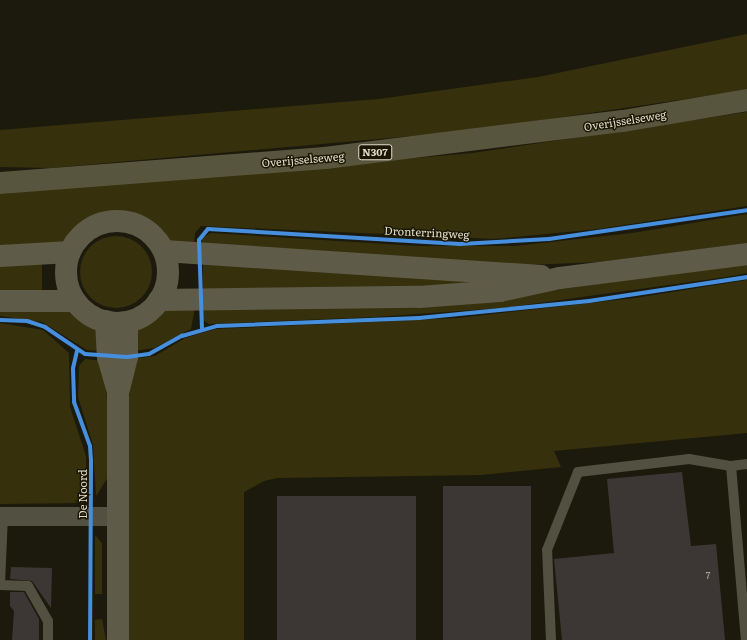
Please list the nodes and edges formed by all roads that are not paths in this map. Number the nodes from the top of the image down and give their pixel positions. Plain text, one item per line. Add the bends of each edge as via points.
1 (747, 100) edge
2 (0, 183) edge
3 (164, 251) junction
4 (70, 252) junction
5 (747, 254) edge
6 (0, 256) edge
7 (560, 278) junction
8 (159, 300) junction
9 (0, 301) edge
10 (75, 301) junction
11 (106, 322) junction
12 (127, 322) junction
13 (118, 393) junction
14 (747, 464) edge
15 (731, 466) junction
16 (1, 516) edge
17 (118, 516) junction
18 (0, 584) edge
19 (48, 640) edge
20 (118, 640) edge
21 (551, 640) edge
22 (746, 640) edge

1 - 2 highway, Overijsselseweg / N307 via 623,121 341,156
3 - 4 main road via 140,226 116,220 83,233
3 - 7 main road
3 - 8 main road via 167,279
4 - 6 main road
4 - 10 main road via 66,278
5 - 7 main road
7 - 8 main road via 500,291 420,298
8 - 12 main road via 140,318
9 - 10 main road
10 - 11 main road via 89,314
11 - 12 main road
11 - 13 main road via 108,357
12 - 13 main road via 127,357
13 - 17 main road
14 - 15 lane
15 - 21 lane via 689,459 578,472 547,550
15 - 22 lane
16 - 17 street
16 - 18 lane
17 - 20 main road
18 - 19 lane via 28,586 48,621

